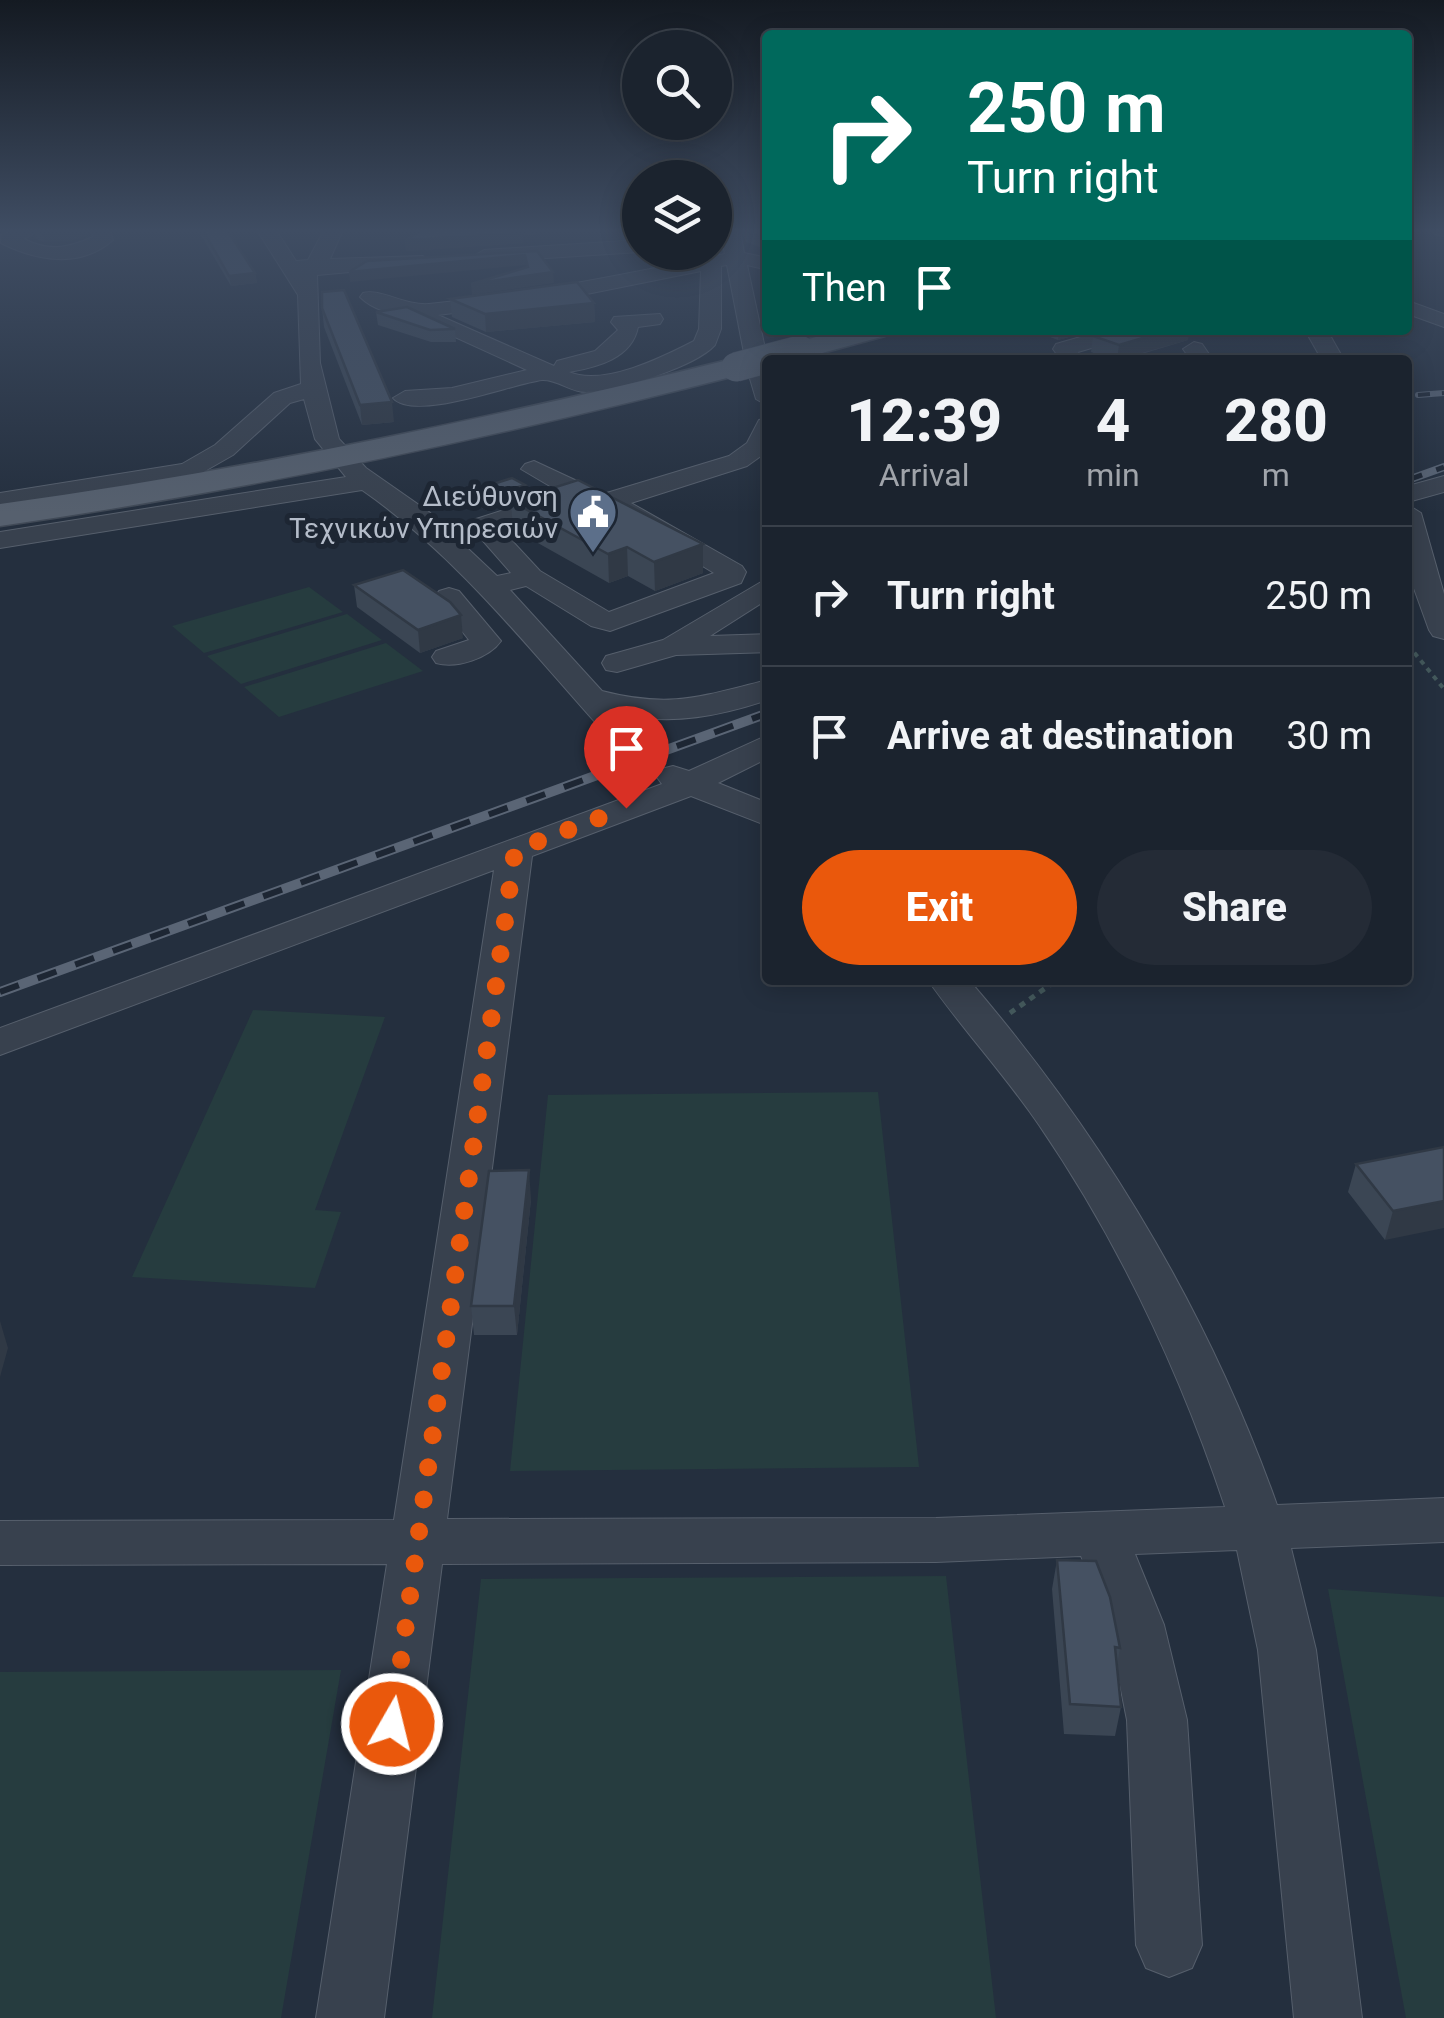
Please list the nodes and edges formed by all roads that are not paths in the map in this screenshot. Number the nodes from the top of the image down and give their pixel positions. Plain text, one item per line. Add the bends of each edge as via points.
1 (307, 324) edge
2 (439, 324) edge
3 (628, 324) edge
4 (711, 324) edge
5 (747, 324) edge
6 (856, 335) edge
7 (1107, 336) edge
8 (792, 355) edge
9 (1068, 355) edge
10 (542, 369) junction
11 (758, 375) edge
12 (310, 389) junction
13 (406, 398) dead end
14 (762, 436) edge
15 (351, 448) junction
16 (534, 468) dead end
17 (1444, 484) edge
18 (1412, 493) edge
19 (596, 498) junction
20 (0, 501) edge
21 (0, 515) edge
22 (75, 530) junction
23 (1412, 530) edge
24 (0, 540) edge
25 (0, 566) edge
26 (530, 577) junction
27 (762, 590) edge
28 (496, 594) junction
29 (740, 604) junction
30 (762, 621) edge
31 (1444, 630) edge
32 (762, 643) edge
33 (674, 646) junction
34 (446, 657) dead end
35 (617, 663) dead end
36 (762, 691) edge
37 (587, 696) junction
38 (762, 748) edge
39 (688, 785) junction
40 (762, 814) edge
41 (515, 850) junction
42 (952, 985) edge
43 (0, 1042) edge
44 (1444, 1520) edge
45 (1256, 1527) junction
46 (1099, 1534) junction
47 (418, 1540) junction
48 (0, 1543) edge
49 (1169, 1945) dead end
50 (350, 2018) edge
51 (1328, 2018) edge

1 - 12 street
2 - 10 street
3 - 10 street via 622,346 612,353
4 - 10 street via 696,351 662,366 588,385
5 - 11 street
6 - 8 main road, bridge
7 - 9 street via 1064,349
10 - 13 street via 452,395
11 - 15 main road via 452,438
12 - 15 street
12 - 20 street via 282,398 224,450 189,470
14 - 19 street via 738,461
15 - 21 main road via 319,473 275,472
15 - 22 street
15 - 28 street
16 - 19 street
17 - 18 street
19 - 26 street via 483,526
19 - 26 street via 733,576 610,622
22 - 24 street
22 - 25 street
23 - 31 street
26 - 28 street
27 - 29 street
28 - 34 street via 455,604 486,641
28 - 37 street
29 - 30 street
29 - 33 street
32 - 33 street
33 - 35 street
36 - 37 street via 694,712
37 - 39 street via 645,754
38 - 39 street
39 - 40 street
39 - 41 street
41 - 43 street
41 - 47 street
42 - 45 street via 1054,1110 1146,1268 1211,1404
44 - 45 street
45 - 46 street
45 - 51 street via 1288,1663
46 - 47 street
46 - 49 street via 1136,1625 1157,1720
47 - 48 street
47 - 50 street

